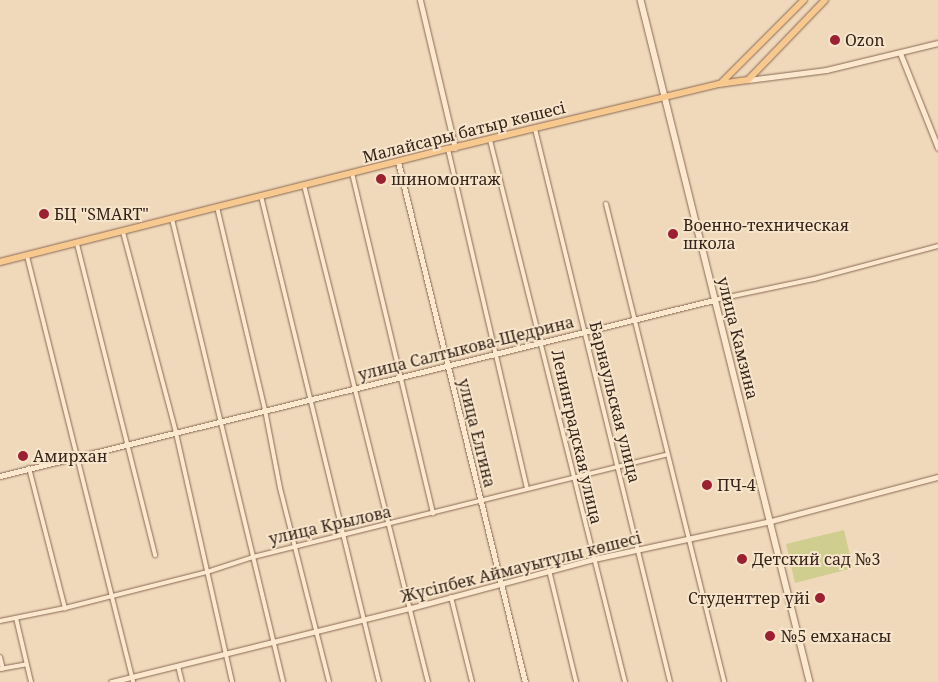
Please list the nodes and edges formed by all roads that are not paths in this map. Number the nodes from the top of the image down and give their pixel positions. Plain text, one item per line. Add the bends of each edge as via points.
1 (420, 0) edge
2 (641, 0) edge
3 (804, 0) edge
4 (825, 0) edge
5 (938, 43) edge
6 (900, 54) junction
7 (748, 80) junction
8 (719, 84) junction
9 (665, 98) junction
10 (535, 129) junction
11 (490, 140) junction
12 (938, 148) edge
13 (451, 149) junction
14 (398, 162) junction
15 (352, 174) junction
16 (304, 185) junction
17 (262, 196) junction
18 (606, 204) dead end
19 (217, 207) junction
20 (172, 220) junction
21 (123, 232) junction
22 (76, 244) junction
23 (938, 246) edge
24 (27, 256) junction
25 (0, 262) edge
26 (714, 300) junction
27 (632, 320) junction
28 (585, 332) junction
29 (542, 342) junction
30 (496, 354) junction
31 (447, 366) junction
32 (400, 378) junction
33 (353, 389) junction
34 (309, 400) junction
35 (265, 410) junction
36 (220, 422) junction
37 (176, 432) junction
38 (127, 445) junction
39 (666, 455) junction
40 (78, 456) junction
41 (618, 466) junction
42 (29, 468) junction
43 (0, 476) edge
44 (938, 477) edge
45 (573, 478) junction
46 (527, 488) junction
47 (481, 501) junction
48 (433, 513) junction
49 (771, 521) junction
50 (390, 524) junction
51 (343, 536) junction
52 (687, 540) junction
53 (295, 546) junction
54 (638, 550) junction
55 (155, 556) dead end
56 (253, 557) junction
57 (594, 559) junction
58 (549, 570) junction
59 (207, 572) junction
60 (501, 583) junction
61 (112, 596) junction
62 (451, 597) junction
63 (65, 608) junction
64 (411, 608) junction
65 (16, 618) junction
66 (364, 620) junction
67 (0, 621) edge
68 (316, 632) junction
69 (274, 643) junction
70 (224, 654) junction
71 (0, 657) edge
72 (27, 664) junction
73 (178, 666) junction
74 (1, 669) edge
75 (133, 680) edge
76 (31, 682) edge
77 (111, 682) edge
78 (182, 682) edge
79 (232, 682) edge
80 (283, 682) edge
81 (329, 682) edge
82 (379, 682) edge
83 (428, 682) edge
84 (472, 682) edge
85 (525, 682) edge
86 (576, 682) edge
87 (625, 682) edge
88 (670, 682) edge
89 (724, 682) edge
90 (810, 682) edge

1 - 13 street
2 - 9 main road, улица Камзина
3 - 8 main road via 733,74
4 - 7 main road
5 - 6 street, Малайсары батыр көшесі
6 - 7 street, Малайсары батыр көшесі via 826,70
6 - 12 street
7 - 8 main road, Малайсары батыр көшесі
8 - 9 main road, Малайсары батыр көшесі
9 - 10 main road, Малайсары батыр көшесі
9 - 26 main road, улица Камзина
10 - 11 main road, Малайсары батыр көшесі
10 - 28 street, Барнаульская улица
11 - 13 main road, Малайсары батыр көшесі
11 - 29 street, Ленинградская улица
13 - 14 main road, Малайсары батыр көшесі
13 - 30 street
14 - 15 main road, Малайсары батыр көшесі
14 - 31 street, улица Елгина
15 - 16 main road, Малайсары батыр көшесі
15 - 32 street
16 - 17 main road, Малайсары батыр көшесі
16 - 33 street
17 - 19 main road, Малайсары батыр көшесі
17 - 34 street
18 - 27 street
19 - 20 main road, Малайсары батыр көшесі
19 - 35 street
20 - 21 main road, Малайсары батыр көшесі
20 - 36 street
21 - 22 main road, Малайсары батыр көшесі
21 - 37 street
22 - 24 main road, Малайсары батыр көшесі
22 - 38 street
23 - 26 street, улица Салтыкова-Щедрина via 814,279
24 - 25 main road, Малайсары батыр көшесі
24 - 40 street
26 - 27 street, улица Салтыкова-Щедрина
26 - 49 main road, улица Камзина
27 - 28 street, улица Салтыкова-Щедрина
27 - 39 street
28 - 29 street, улица Салтыкова-Щедрина
28 - 41 street, Барнаульская улица
29 - 30 street, улица Салтыкова-Щедрина
29 - 45 street, Ленинградская улица
30 - 31 street, улица Салтыкова-Щедрина
30 - 46 street
31 - 32 street, улица Салтыкова-Щедрина
31 - 47 street, улица Елгина
32 - 33 street, улица Салтыкова-Щедрина
32 - 48 street
33 - 34 street, улица Салтыкова-Щедрина
33 - 50 street
34 - 35 street, улица Салтыкова-Щедрина
34 - 51 street
35 - 36 street, улица Салтыкова-Щедрина
35 - 53 street
36 - 37 street, улица Салтыкова-Щедрина
36 - 56 street
37 - 38 street, улица Салтыкова-Щедрина
37 - 59 street
38 - 40 street, улица Салтыкова-Щедрина
38 - 55 street
39 - 41 street, улица Крылова
39 - 52 street
40 - 42 street, улица Салтыкова-Щедрина
40 - 61 street
41 - 45 street, улица Крылова
41 - 54 street, Барнаульская улица
42 - 43 street, улица Салтыкова-Щедрина
42 - 63 street
44 - 49 street, Жүсіпбек Аймауытұлы көшесі
45 - 46 street, улица Крылова
45 - 57 street, Ленинградская улица
46 - 47 street, улица Крылова
47 - 48 street, улица Крылова
47 - 60 street, улица Елгина
48 - 50 street, улица Крылова
49 - 52 street, Жүсіпбек Аймауытұлы көшесі
49 - 90 main road, улица Камзина
50 - 51 street, улица Крылова
50 - 64 street
51 - 53 street, улица Крылова
51 - 66 street
52 - 54 street, Жүсіпбек Аймауытұлы көшесі
52 - 89 street
53 - 56 street, улица Крылова
53 - 68 street
54 - 57 street, Жүсіпбек Аймауытұлы көшесі
54 - 88 street, Барнаульская улица
56 - 59 street, улица Крылова
56 - 69 street
57 - 58 street, Жүсіпбек Аймауытұлы көшесі
57 - 87 street, Ленинградская улица
58 - 60 street, Жүсіпбек Аймауытұлы көшесі
58 - 86 street
59 - 61 street, улица Крылова
59 - 70 street
60 - 62 street, Жүсіпбек Аймауытұлы көшесі
60 - 85 street, улица Елгина
61 - 63 street, улица Крылова
61 - 75 street
62 - 64 street, Жүсіпбек Аймауытұлы көшесі
62 - 84 street
63 - 65 street, улица Крылова
64 - 66 street, Жүсіпбек Аймауытұлы көшесі
64 - 83 street
65 - 67 street, улица Крылова
65 - 72 street
66 - 68 street, Жүсіпбек Аймауытұлы көшесі
66 - 82 street
68 - 69 street, Жүсіпбек Аймауытұлы көшесі
68 - 81 street
69 - 70 street, Жүсіпбек Аймауытұлы көшесі
69 - 80 street
70 - 73 street, Жүсіпбек Аймауытұлы көшесі
70 - 79 street
71 - 74 street
72 - 74 street
72 - 76 street
73 - 75 street, Жүсіпбек Аймауытұлы көшесі
73 - 78 street
75 - 77 street, Жүсіпбек Аймауытұлы көшесі

